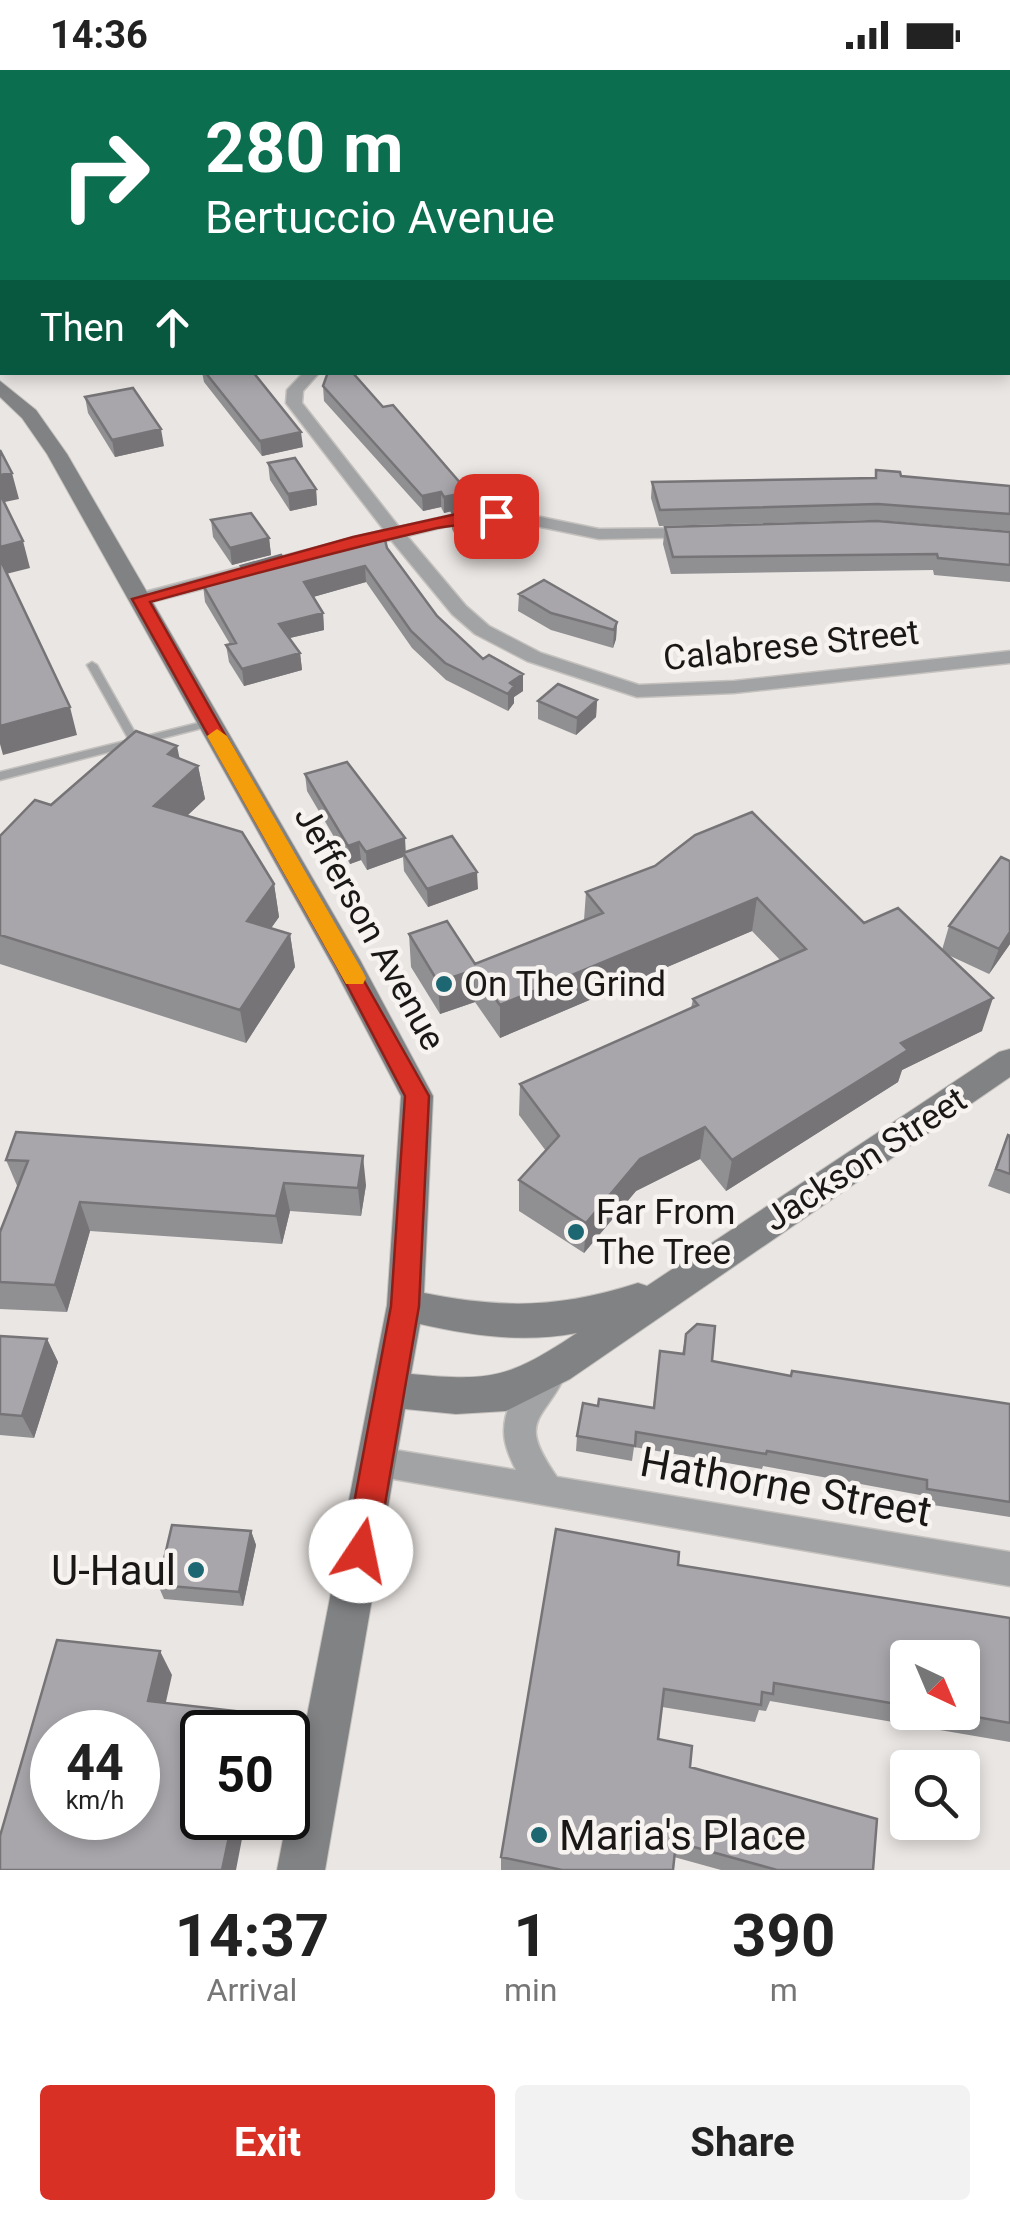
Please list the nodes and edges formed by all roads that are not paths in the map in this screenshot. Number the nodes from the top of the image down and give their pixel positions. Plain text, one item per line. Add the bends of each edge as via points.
1 (310, 375) edge
2 (0, 387) edge
3 (713, 532) edge
4 (395, 533) junction
5 (140, 599) junction
6 (1010, 657) edge
7 (92, 665) dead end
8 (210, 722) junction
9 (135, 742) junction
10 (0, 776) edge
11 (1010, 1060) edge
12 (670, 1288) junction
13 (405, 1306) junction
14 (557, 1367) junction
15 (391, 1390) junction
16 (378, 1463) junction
17 (547, 1491) junction
18 (1010, 1569) edge
19 (301, 1870) edge

1 - 4 street, Calabrese Street via 294,390 294,403
2 - 5 main road, Jefferson Avenue via 44,433
3 - 4 street via 599,534 470,516
4 - 5 street
4 - 6 street, Calabrese Street via 482,630 534,657 637,691 734,688
5 - 8 main road, Jefferson Avenue
7 - 9 lane
8 - 9 lane
8 - 13 main road, Jefferson Avenue via 417,1096
9 - 10 lane
11 - 12 main road, Jackson Street
12 - 13 main road, Jackson Street via 590,1316 538,1325
12 - 14 main road, Jackson Street
13 - 15 main road, Jefferson Avenue
14 - 15 main road, Jackson Street via 506,1394
14 - 17 street via 532,1393 519,1437 526,1462
15 - 16 main road, Jefferson Avenue
16 - 17 street, Hathorne Street
16 - 19 main road, Jefferson Avenue
17 - 18 street, Hathorne Street

